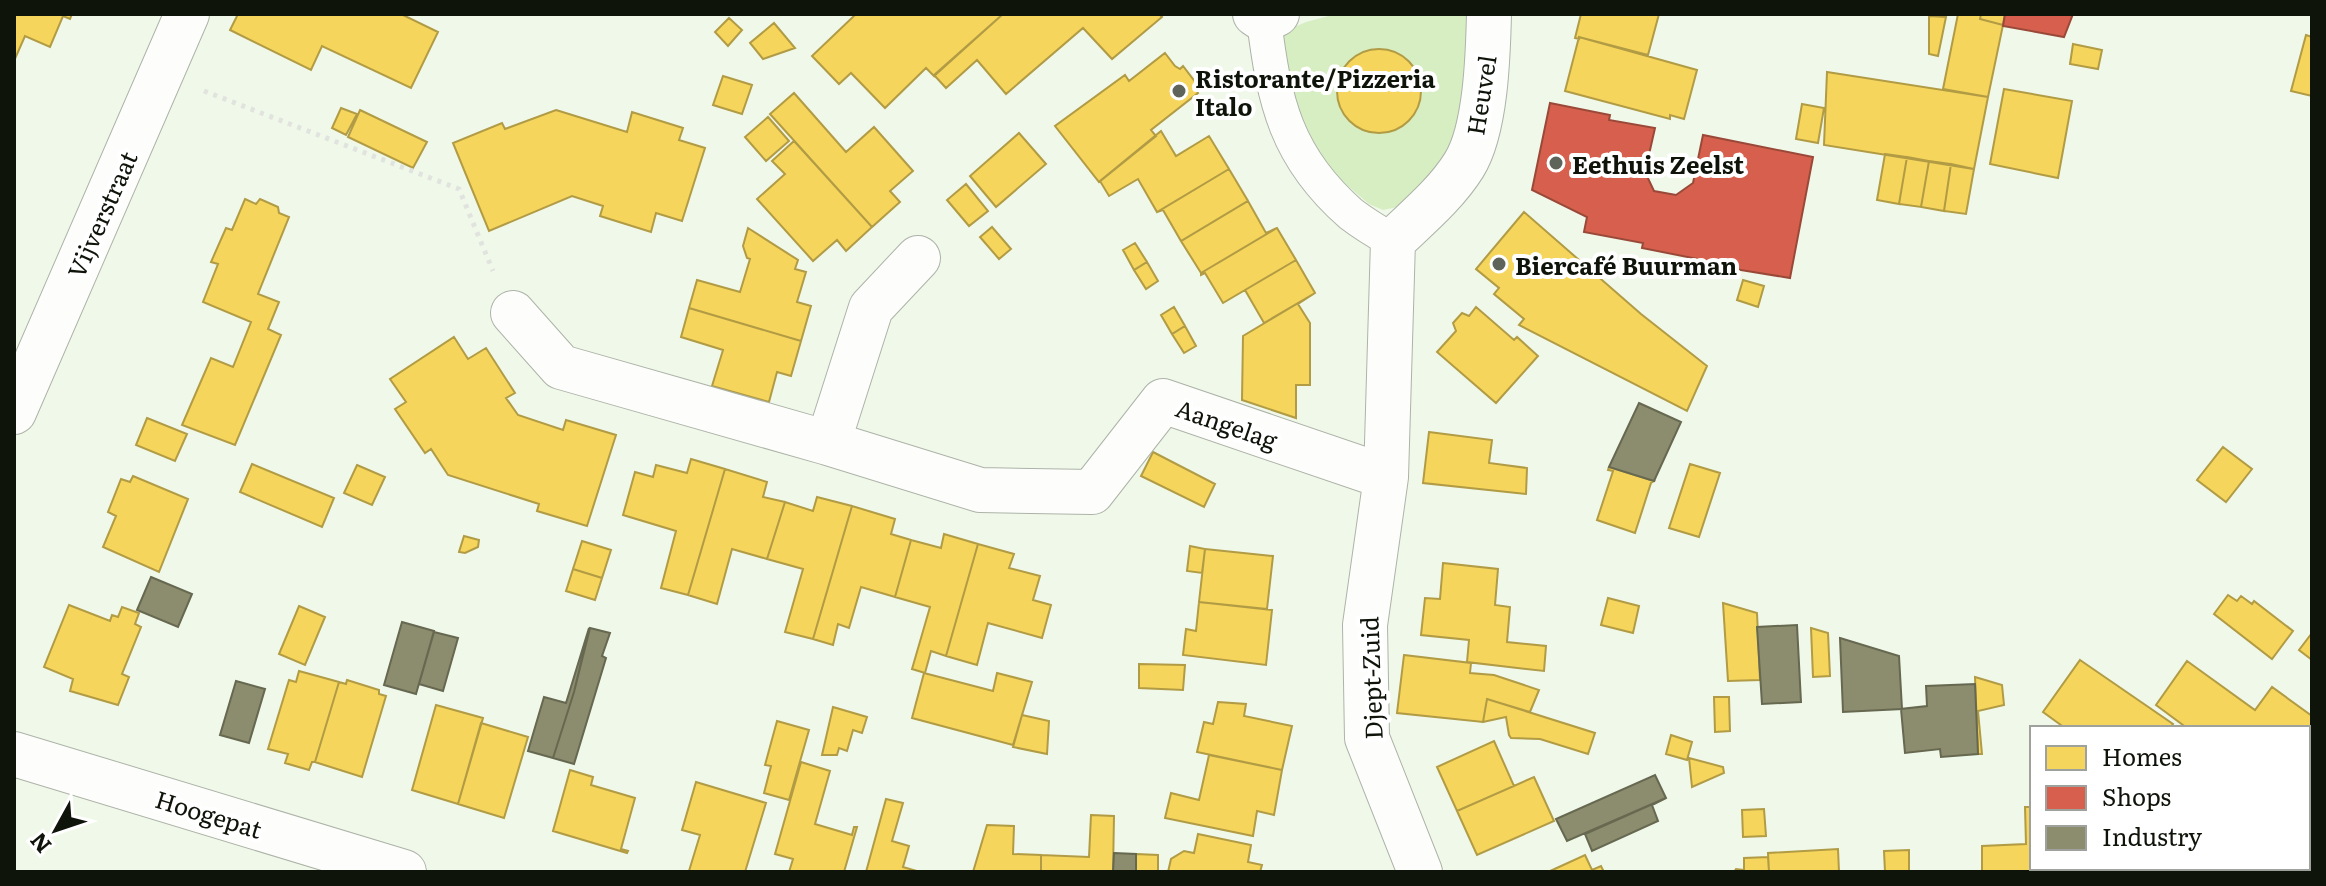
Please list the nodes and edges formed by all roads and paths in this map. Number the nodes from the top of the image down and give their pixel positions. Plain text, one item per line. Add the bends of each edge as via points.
1 (187, 14) edge
2 (1489, 14) edge
3 (1266, 16) edge
4 (162, 75) junction
5 (1393, 241) junction
6 (918, 258) dead end
7 (513, 313) joint
8 (14, 412) edge
9 (828, 443) junction
10 (1386, 477) junction
11 (14, 754) edge
12 (404, 872) edge
13 (1420, 872) edge

1 - 4 street, Vijverstraat
2 - 5 street, Heuvel via 1479,126 1465,164
3 - 5 street via 1271,79 1286,129 1314,177 1353,215
4 - 7 path via 459,189
4 - 8 street, Vijverstraat
5 - 10 street
6 - 9 street via 871,308
7 - 9 street, Aangelag via 561,367
9 - 10 street, Aangelag via 980,490 1092,492 1163,401
10 - 13 street, Djept-Zuid via 1365,625 1367,738
11 - 12 street, Hoogepat

